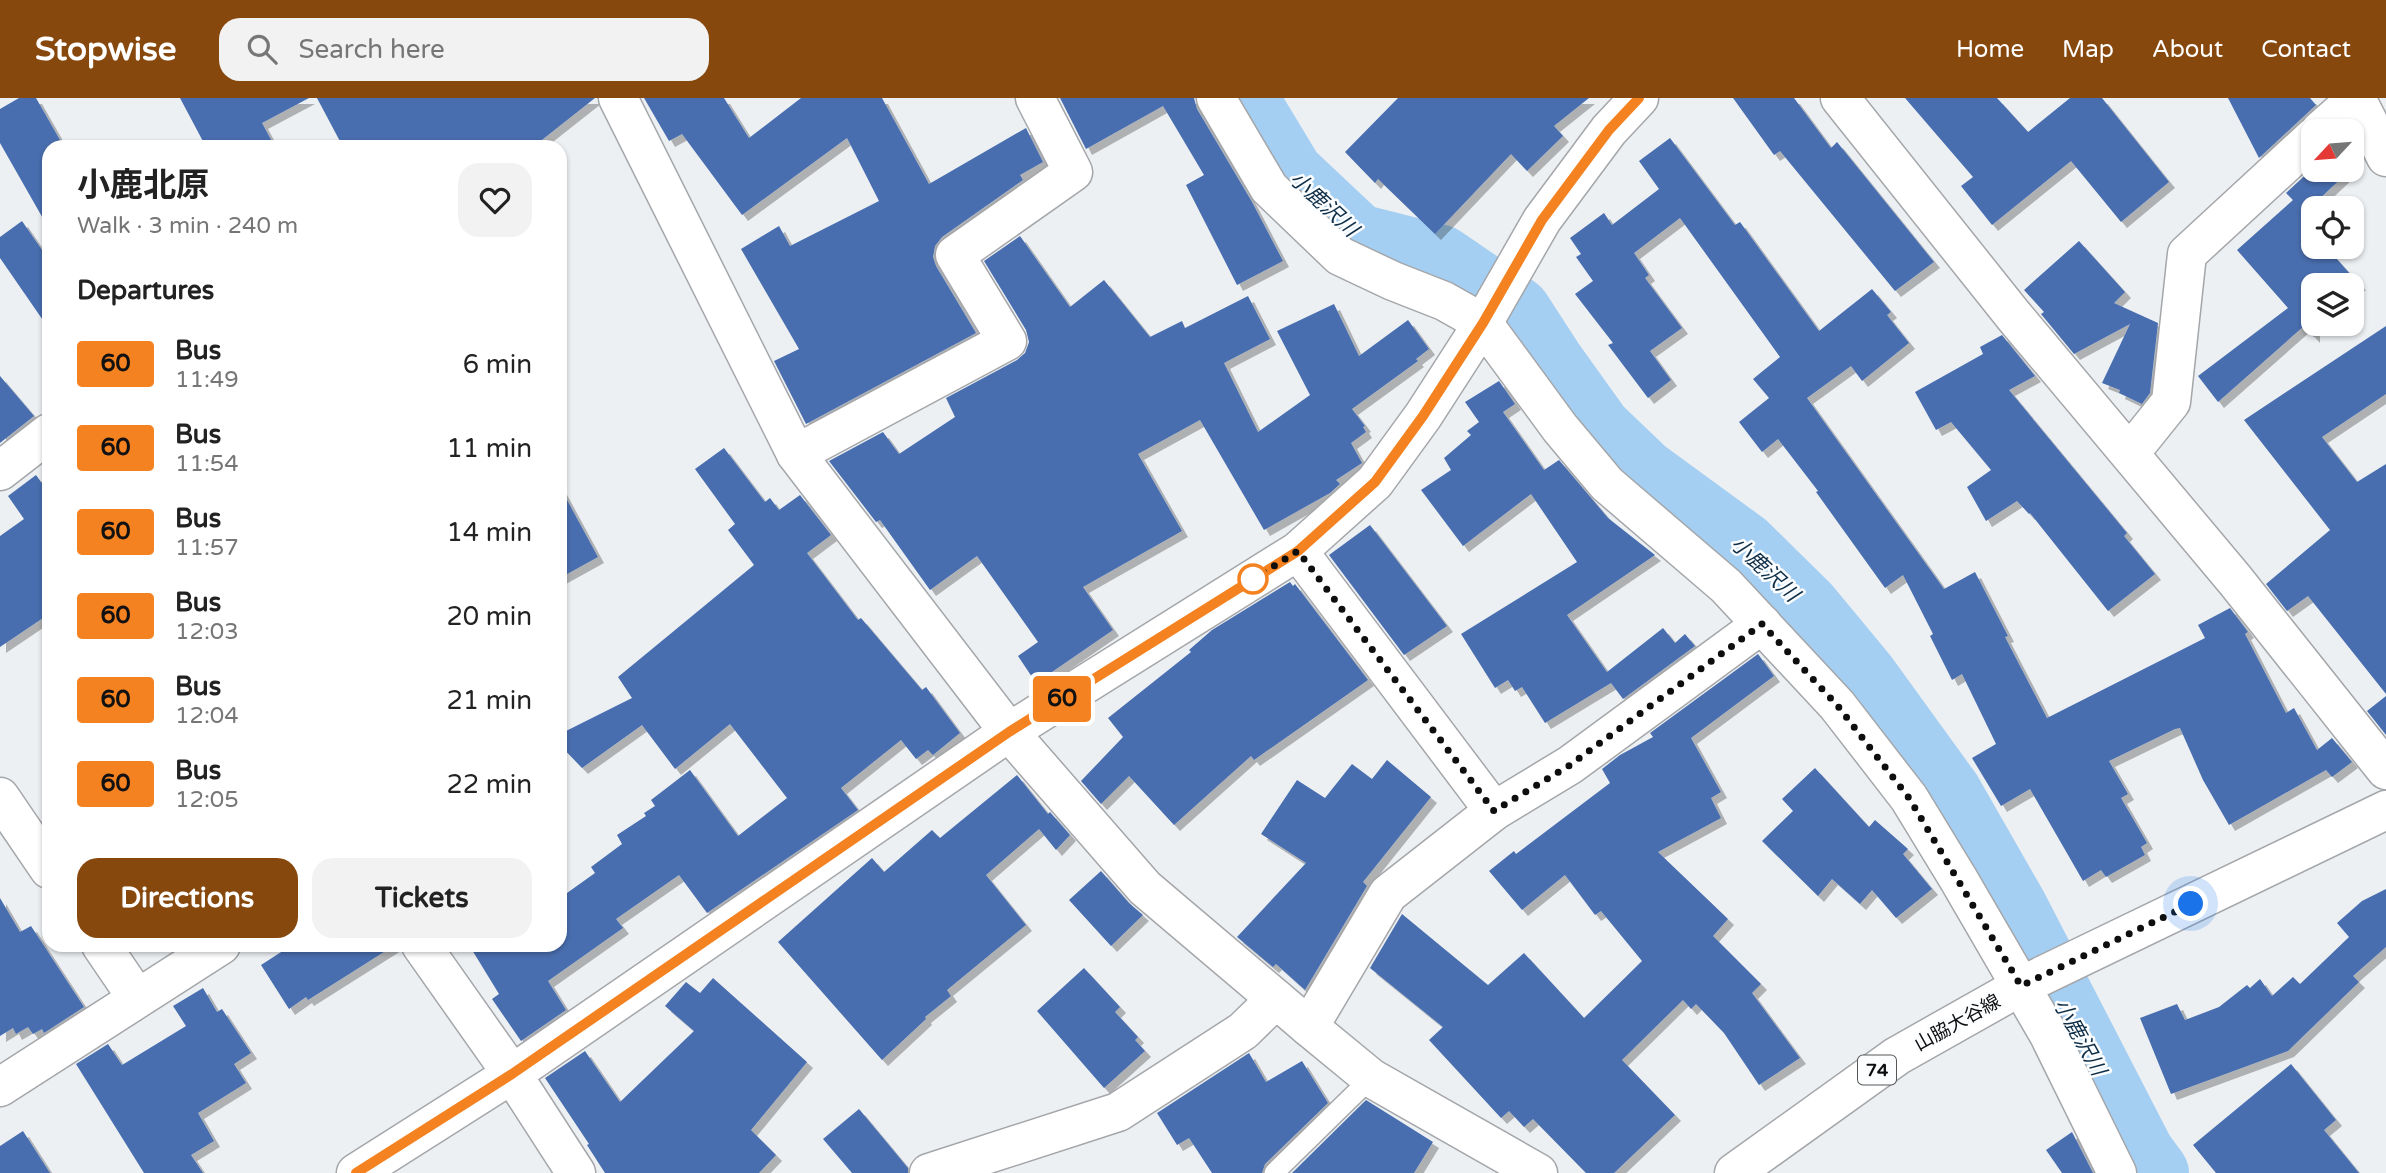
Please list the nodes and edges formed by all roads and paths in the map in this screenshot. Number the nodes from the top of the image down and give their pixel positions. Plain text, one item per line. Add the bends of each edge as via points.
1 (618, 98) edge
2 (1035, 98) edge
3 (1216, 98) edge
4 (1639, 98) edge
5 (1840, 98) edge
6 (2356, 98) edge
7 (2333, 119) edge
8 (2301, 149) edge
9 (2386, 157) edge
10 (1483, 323) junction
11 (42, 438) edge
12 (2130, 453) junction
13 (796, 454) junction
14 (0, 471) edge
15 (1298, 551) junction
16 (1762, 624) junction
17 (1009, 732) junction
18 (2386, 770) edge
19 (0, 797) edge
20 (1494, 811) junction
21 (2384, 818) edge
22 (42, 859) edge
23 (106, 952) edge
24 (210, 952) edge
25 (426, 952) edge
26 (2025, 984) junction
27 (137, 998) junction
28 (1276, 999) junction
29 (1309, 1027) junction
30 (512, 1074) junction
31 (1371, 1078) junction
32 (0, 1087) edge
33 (356, 1173) edge
34 (576, 1173) edge
35 (929, 1173) edge
36 (1274, 1173) edge
37 (1538, 1173) edge
38 (1734, 1173) edge
39 (2117, 1173) edge

1 - 13 street
2 - 13 street via 1073,172 955,255 1007,341
3 - 10 street via 1269,188 1340,256
4 - 10 street via 1609,130 1542,220
5 - 12 street
6 - 7 street
6 - 9 street
8 - 12 street via 2187,254 2171,401
10 - 15 street via 1375,482
10 - 16 street via 1607,484 1726,586
11 - 14 street
12 - 18 street
13 - 17 street
15 - 17 street
15 - 20 street
16 - 20 street via 1570,765
16 - 26 street via 1837,705 1909,798
17 - 28 street via 1145,888
17 - 30 street
19 - 22 street
20 - 29 street via 1388,894
21 - 26 street, 山脇大谷線 / 74
23 - 27 street
24 - 27 street
25 - 30 street
26 - 38 street, 山脇大谷線 / 74 via 1897,1056
26 - 39 street
27 - 32 street
28 - 29 street
28 - 35 street via 1243,1031 1118,1112
29 - 31 street
30 - 33 street
30 - 34 street
31 - 36 lane
31 - 37 street

